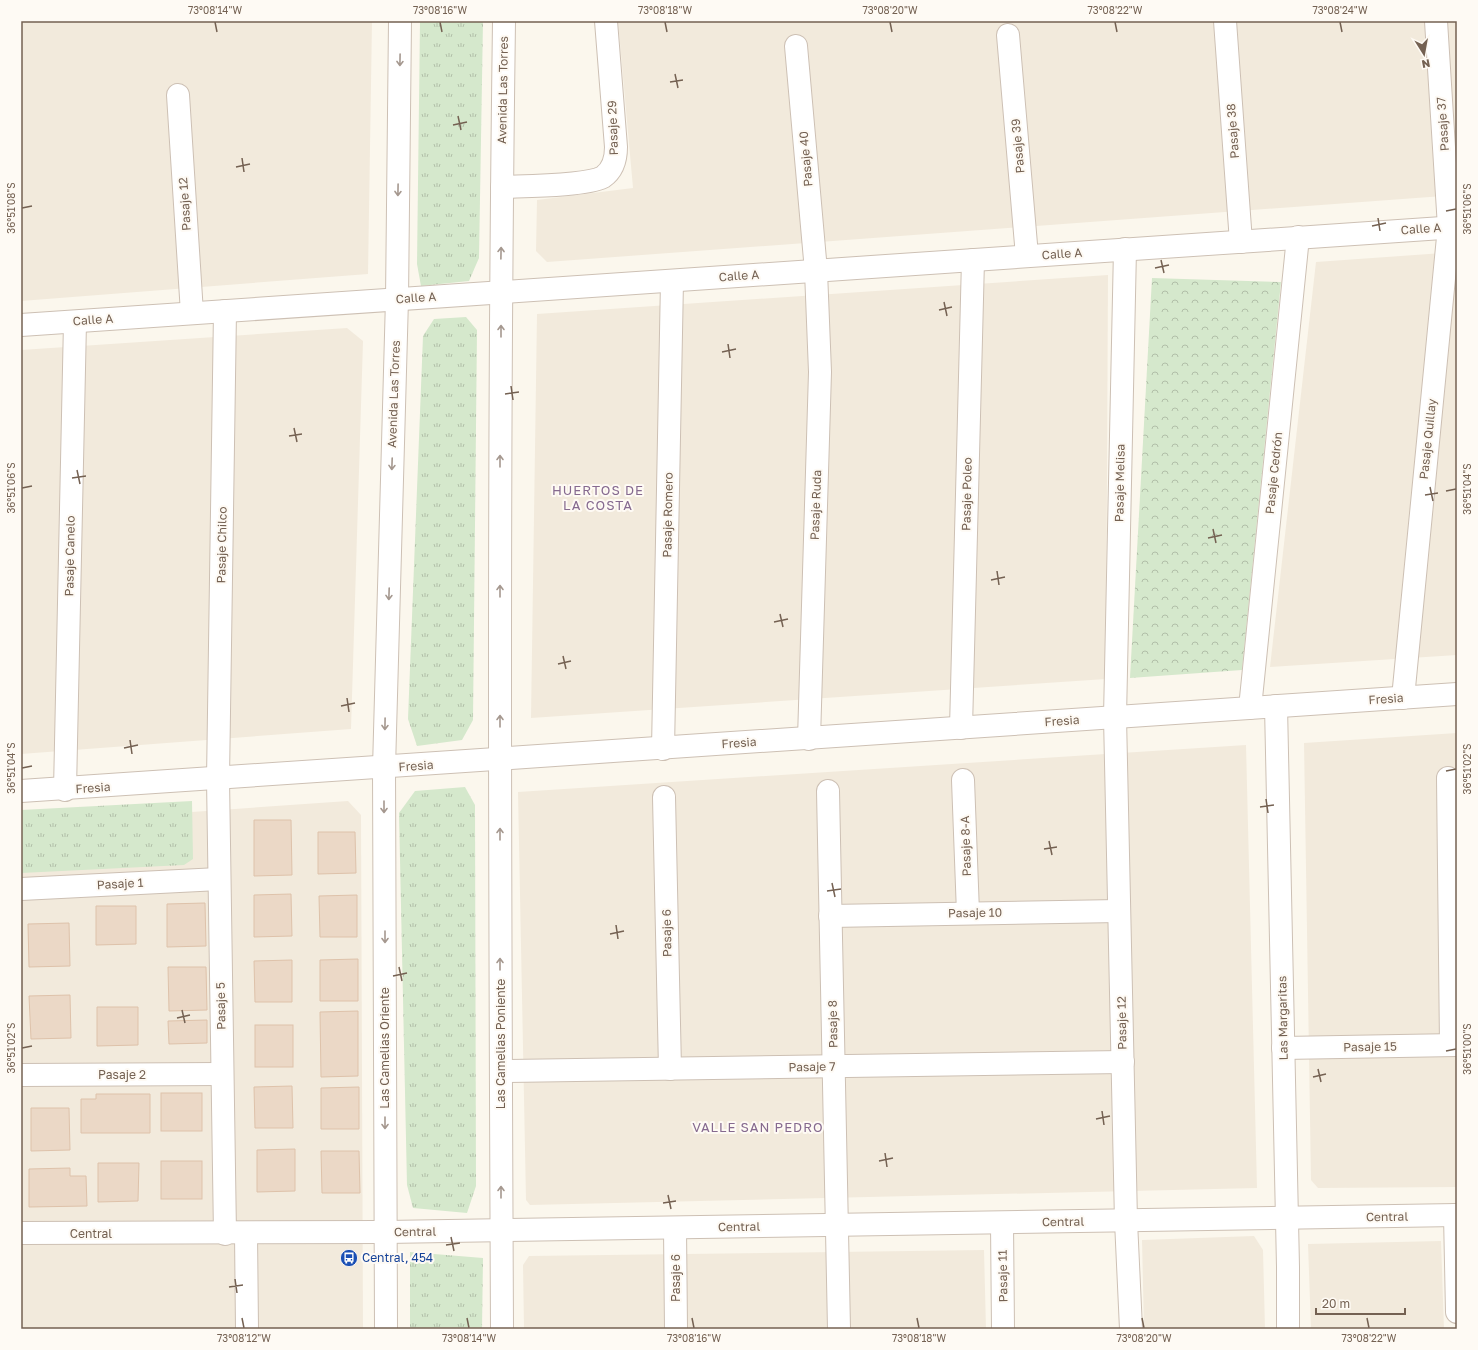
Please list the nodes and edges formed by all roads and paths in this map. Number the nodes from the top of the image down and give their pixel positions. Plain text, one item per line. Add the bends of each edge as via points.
1 (400, 21) edge
2 (504, 21) edge
3 (606, 21) edge
4 (1226, 21) edge
5 (1436, 21) edge
6 (1008, 35) dead end
7 (796, 46) dead end
8 (178, 95) dead end
9 (502, 187) junction
10 (1453, 227) edge
11 (1298, 237) junction
12 (1241, 242) junction
13 (1125, 250) junction
14 (1027, 256) junction
15 (973, 260) junction
16 (816, 271) junction
17 (672, 280) junction
18 (500, 292) junction
19 (397, 299) junction
20 (226, 311) junction
21 (192, 314) junction
22 (75, 322) junction
23 (21, 325) edge
24 (1457, 694) edge
25 (1403, 698) junction
26 (1276, 706) junction
27 (1250, 708) junction
28 (1115, 717) junction
29 (961, 728) junction
30 (809, 739) junction
31 (663, 749) junction
32 (500, 760) junction
33 (384, 768) junction
34 (1448, 778) dead end
35 (218, 779) junction
36 (964, 780) dead end
37 (65, 790) junction
38 (21, 791) edge
39 (828, 791) dead end
40 (664, 798) dead end
41 (219, 879) junction
42 (21, 889) edge
43 (1119, 911) junction
44 (968, 913) junction
45 (830, 916) junction
46 (1454, 1045) edge
47 (1283, 1048) junction
48 (1123, 1062) junction
49 (834, 1067) junction
50 (670, 1069) junction
51 (501, 1071) junction
52 (222, 1074) junction
53 (21, 1075) edge
54 (1456, 1215) edge
55 (1287, 1218) junction
56 (1126, 1221) junction
57 (1002, 1223) junction
58 (837, 1225) junction
59 (675, 1228) junction
60 (501, 1230) junction
61 (386, 1232) junction
62 (21, 1233) edge
63 (236, 1234) junction
64 (1457, 1312) edge
65 (248, 1329) edge
66 (386, 1329) edge
67 (502, 1329) edge
68 (676, 1329) edge
69 (839, 1329) edge
70 (1003, 1329) edge
71 (1131, 1329) edge
72 (1288, 1329) edge

1 -> 19 street, Avenida Las Torres
2 - 9 street, Avenida Las Torres
3 - 9 street, Pasaje 29 via 616,147 614,163 604,176 588,181
4 - 12 street, Pasaje 38
5 - 10 street, Pasaje 37
6 - 14 street, Pasaje 39
7 - 16 street, Pasaje 40
8 - 21 street, Pasaje 12
18 -> 9 street, Avenida Las Torres
10 - 11 street, Calle A
10 - 25 street, Pasaje Quillay
11 - 12 street, Calle A
11 - 27 street, Pasaje Cedrón
12 - 13 street, Calle A
13 - 14 street, Calle A
13 - 28 street, Pasaje Melisa
14 - 15 street, Calle A
15 - 16 street, Calle A
15 - 29 street, Pasaje Poleo
16 - 17 street, Calle A
16 - 30 street, Pasaje Ruda via 820,372
17 - 18 street, Calle A
17 - 31 street, Pasaje Romero
18 - 19 street, Calle A
32 -> 18 street, Avenida Las Torres
19 - 20 street, Calle A
19 -> 33 street, Avenida Las Torres
20 - 21 street, Calle A
20 - 35 street, Pasaje Chilco
21 - 22 street, Calle A
22 - 23 street, Calle A
22 - 37 street, Pasaje Canelo
24 - 25 street, Fresia
25 - 26 street, Fresia
26 - 27 street, Fresia
26 - 47 street, Las Margaritas
27 - 28 street, Fresia
28 - 29 street, Fresia
28 - 43 street, Pasaje 12
29 - 30 street, Fresia
30 - 31 street, Fresia
31 - 32 street, Fresia
32 - 33 street, Fresia
51 -> 32 street, Las Camelias Poniente
33 - 35 street, Fresia
33 -> 61 street, Las Camelias Oriente
34 - 46 street
35 - 37 street, Fresia
35 - 41 street, Pasaje 5
36 - 44 street, Pasaje 8-A
37 - 38 street, Fresia
39 - 45 street, Pasaje 8
40 - 50 street, Pasaje 6
41 - 42 street, Pasaje 1
41 - 52 street, Pasaje 5
43 - 44 street, Pasaje 10
43 - 48 street, Pasaje 12
44 - 45 street, Pasaje 10
45 - 49 street, Pasaje 8
46 - 47 street, Pasaje 15
47 - 55 street, Las Margaritas
48 - 49 street, Pasaje 7
48 - 56 street, Pasaje 12
49 - 50 street, Pasaje 7
49 - 58 street, Pasaje 8
50 - 51 street, Pasaje 7
60 -> 51 street, Las Camelias Poniente
52 - 53 street, Pasaje 2
52 - 63 street, Pasaje 5
54 - 55 street, Central
54 - 64 street
55 - 56 street, Central
55 - 72 street, Las Margaritas
56 - 57 street, Central
56 - 71 street, Pasaje 12
57 - 58 street, Central
57 - 70 street, Pasaje 11
58 - 59 street, Central
58 - 69 street, Pasaje 8
59 - 60 street, Central
59 - 68 street, Pasaje 6
60 - 61 street, Central
60 - 67 street, Las Camelias Poniente
61 - 63 street, Central
61 - 66 street, Las Camelias Oriente
62 - 63 street, Central
63 - 65 street, Pasaje 5

